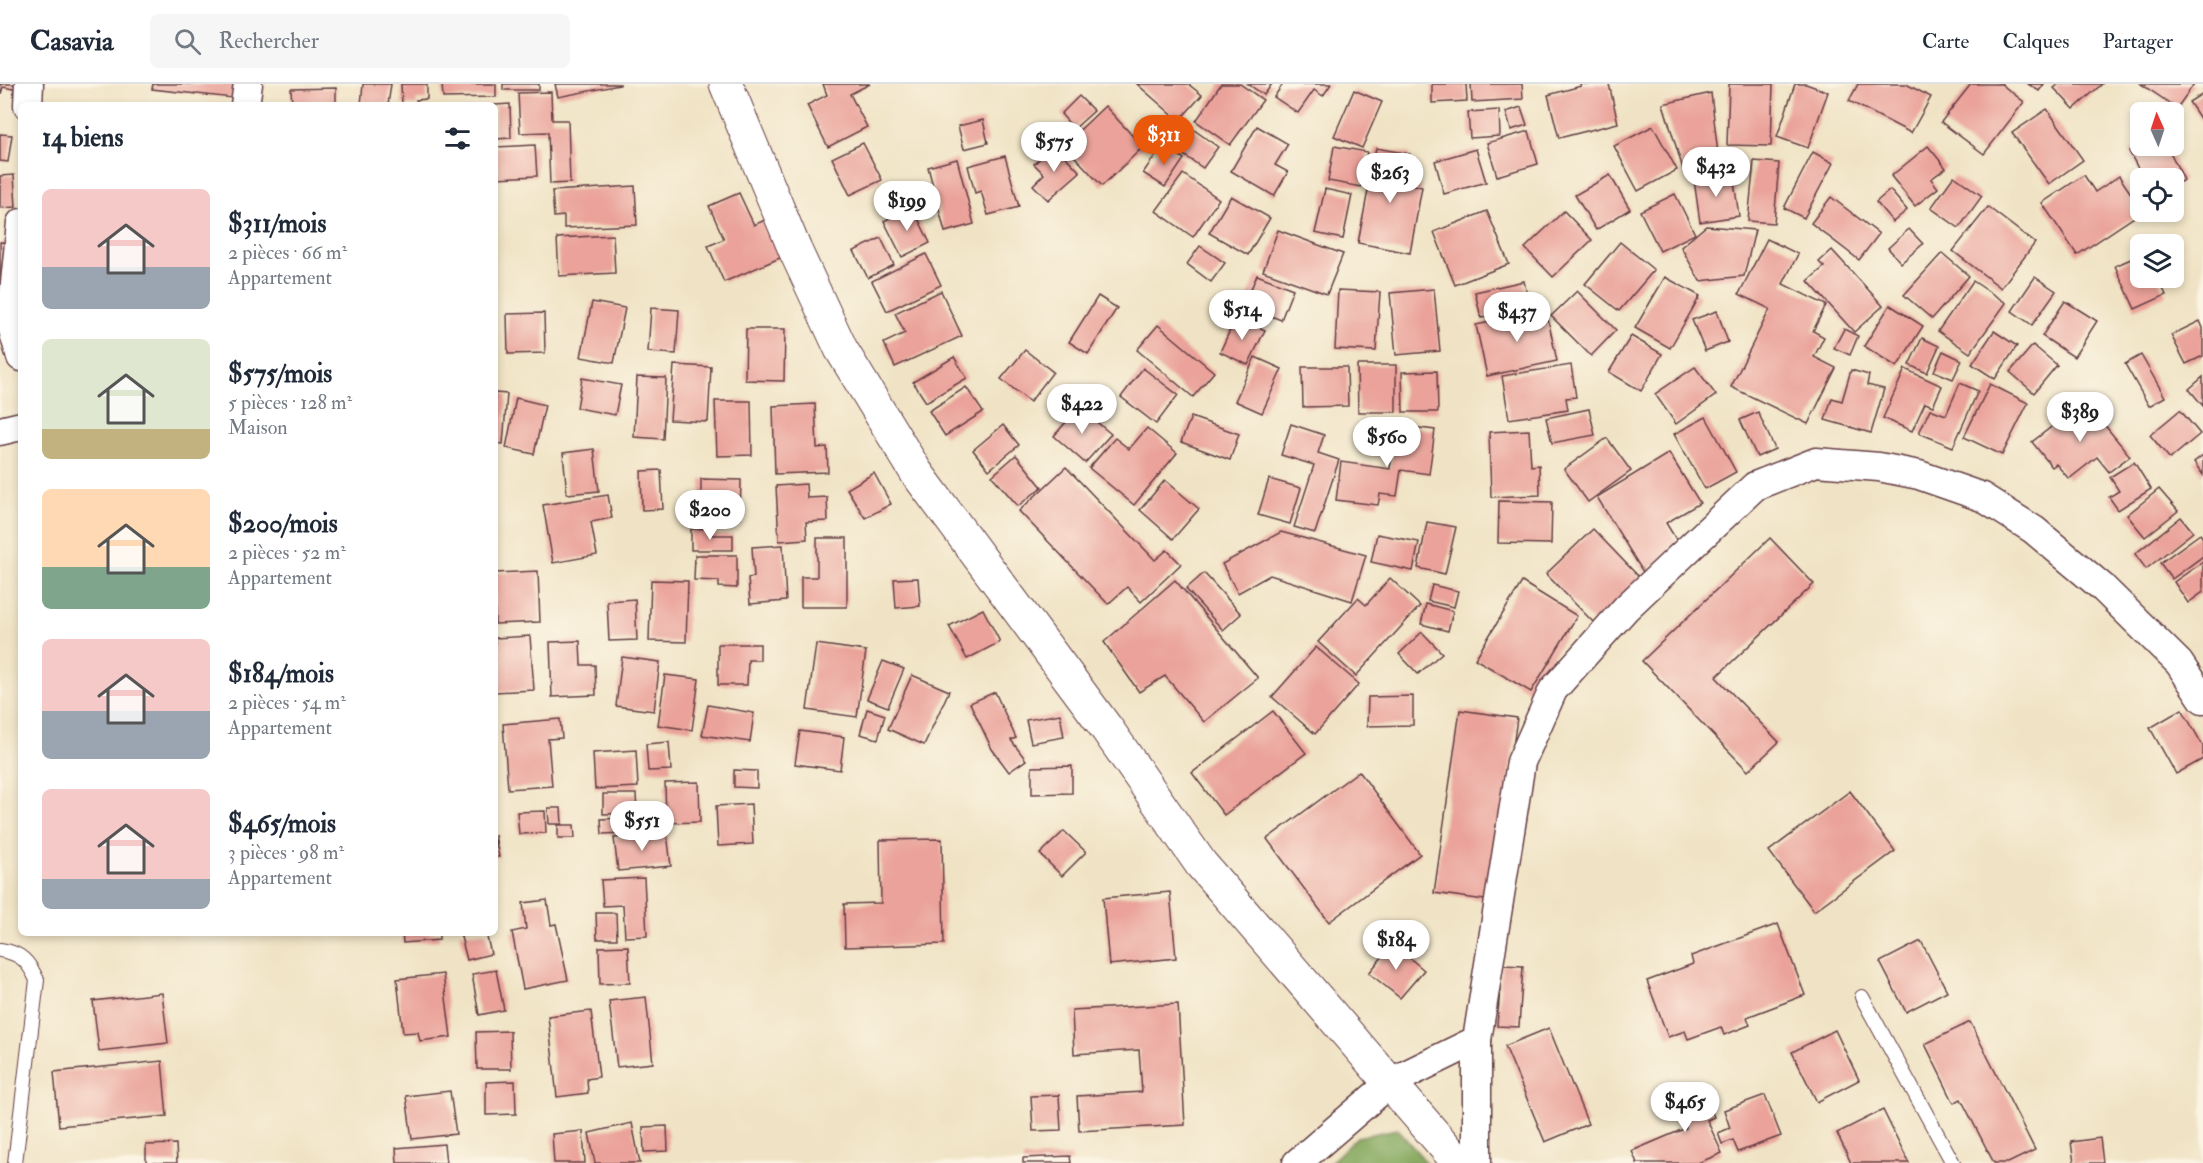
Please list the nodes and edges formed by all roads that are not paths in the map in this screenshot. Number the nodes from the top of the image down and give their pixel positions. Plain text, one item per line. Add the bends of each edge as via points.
1 (30, 84) edge
2 (248, 84) edge
3 (726, 84) edge
4 (28, 102) edge
5 (245, 102) edge
6 (18, 253) edge
7 (18, 347) edge
8 (18, 427) edge
9 (0, 431) edge
10 (2203, 699) edge
11 (0, 950) edge
12 (1862, 997) dead end
13 (1477, 1040) junction
14 (1391, 1082) junction
15 (15, 1163) edge
16 (1298, 1163) edge
17 (1459, 1163) edge
18 (1477, 1163) edge
19 (1953, 1163) edge

1 - 4 street
2 - 5 street
3 - 14 street via 841,349 916,472 1107,729 1201,864
6 - 7 street via 11,323
8 - 9 street
10 - 13 street via 2179,663 2102,587 2034,530 1982,497 1919,475 1816,462 1755,486 1626,608 1553,690 1521,762
11 - 15 lane via 16,953 29,963 37,980
12 - 19 lane
13 - 14 street
13 - 18 street
14 - 16 street
14 - 17 street

